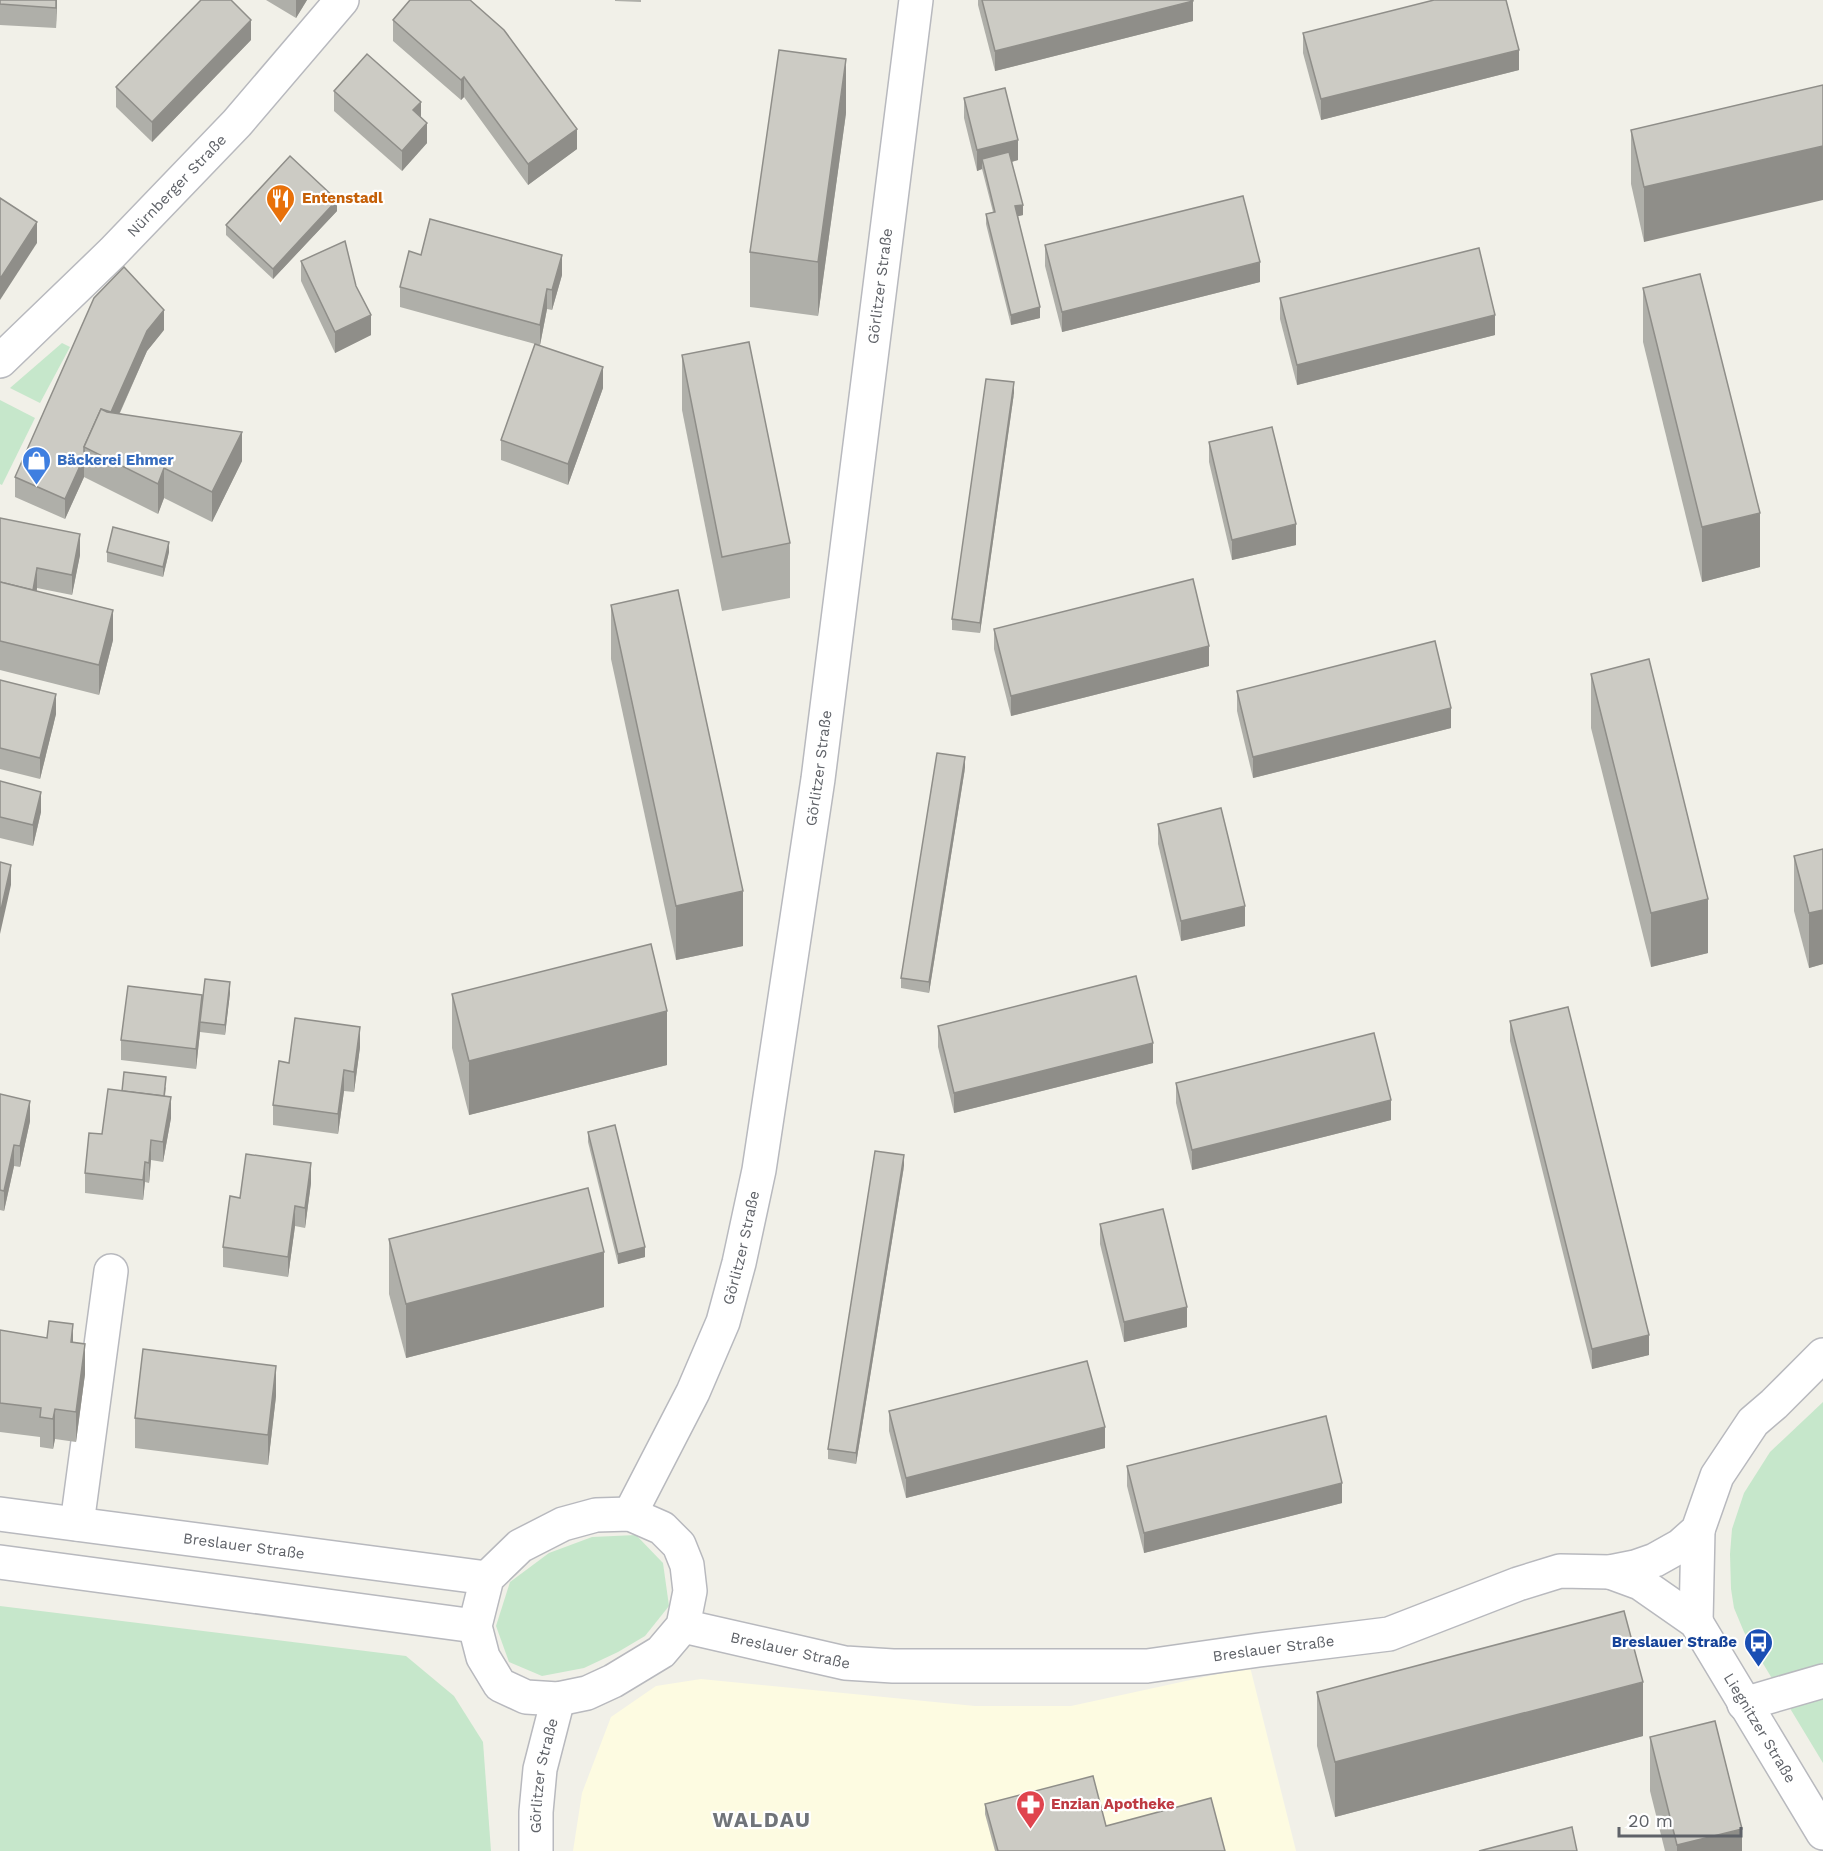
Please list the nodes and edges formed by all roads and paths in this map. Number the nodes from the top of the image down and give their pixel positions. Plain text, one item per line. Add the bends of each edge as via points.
1 (342, 0) edge
2 (916, 0) edge
3 (0, 361) edge
4 (111, 1271) dead end
5 (1823, 1355) edge
6 (0, 1514) edge
7 (630, 1514) junction
8 (77, 1524) junction
9 (1698, 1530) junction
10 (0, 1562) edge
11 (1610, 1572) junction
12 (487, 1578) junction
13 (1696, 1622) junction
14 (475, 1626) junction
15 (683, 1626) junction
16 (1823, 1681) edge
17 (558, 1699) junction
18 (1744, 1704) junction
19 (1823, 1833) edge
20 (536, 1851) edge

1 - 3 street, Nürnberger Straße via 237,123 113,252
2 - 7 street, Görlitzer Straße via 818,779 759,1170 723,1322 693,1392
4 - 8 street
5 - 9 street via 1753,1422 1717,1476
6 - 8 street, Breslauer Straße
7 - 12 street via 596,1515 563,1524 520,1546
7 - 15 street via 662,1527 679,1545 687,1565 690,1591
8 - 12 street, Breslauer Straße
9 - 11 street, Breslauer Straße via 1655,1560
9 - 13 street
10 - 14 street
11 - 13 street, Liegnitzer Straße via 1640,1583
11 - 15 street, Breslauer Straße via 1560,1571 1389,1634 1147,1666 845,1663
12 - 14 street
13 - 18 street, Liegnitzer Straße
14 - 17 street via 483,1657 500,1685 526,1697
15 - 17 street via 661,1652 613,1681 587,1693
16 - 18 street
17 - 20 street, Görlitzer Straße via 540,1769
18 - 19 street, Liegnitzer Straße

